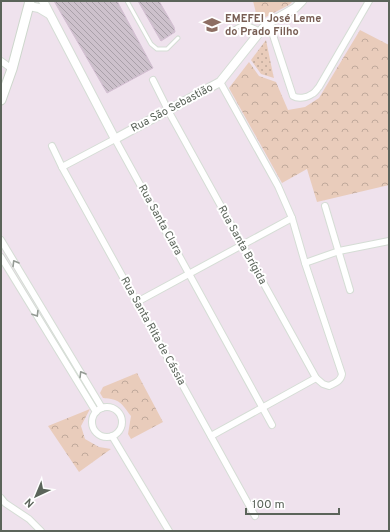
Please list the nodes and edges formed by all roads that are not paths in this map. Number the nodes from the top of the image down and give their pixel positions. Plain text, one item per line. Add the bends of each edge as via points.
1 (43, 1) edge
2 (127, 1) edge
3 (302, 1) edge
4 (369, 1) edge
5 (29, 4) edge
6 (49, 14) junction
7 (269, 23) junction
8 (260, 32) junction
9 (229, 33) dead end
10 (178, 38) dead end
11 (1, 61) edge
12 (12, 69) junction
13 (153, 80) dead end
14 (220, 82) junction
15 (1, 100) edge
16 (168, 110) junction
17 (115, 139) junction
18 (52, 146) dead end
19 (62, 167) junction
20 (325, 206) dead end
21 (292, 218) junction
22 (1, 240) edge
23 (389, 241) edge
24 (242, 244) junction
25 (338, 252) junction
26 (1, 257) edge
27 (305, 262) junction
28 (189, 273) junction
29 (350, 290) dead end
30 (137, 302) junction
31 (316, 378) junction
32 (263, 407) junction
33 (102, 408) junction
34 (96, 412) junction
35 (272, 425) dead end
36 (112, 436) junction
37 (212, 436) junction
38 (1, 498) edge
39 (255, 516) dead end
40 (41, 531) edge
41 (169, 531) edge

1 - 6 street, Rua Santa Clara
2 - 10 lane via 151,44 158,49 167,49
3 - 7 street, Rua São Sebastião
4 - 7 street via 319,87 311,95 302,98 293,96
5 - 6 street
5 - 12 main road
6 - 17 street, Rua Santa Clara
7 - 8 street, Rua São Sebastião
8 - 9 lane via 248,24 242,24
8 - 14 street, Rua São Sebastião
11 - 12 street
12 - 15 main road
13 - 16 street, Rua Santa Brígida
14 - 16 street, Rua São Sebastião
14 - 21 street via 278,186
16 - 17 street, Rua São Sebastião
16 - 24 street, Rua Santa Brígida
17 - 19 street, Rua São Sebastião
17 - 28 street, Rua Santa Clara
18 - 19 street, Rua Santa Rita de Cássia
19 - 30 street, Rua Santa Rita de Cássia
20 - 25 street
21 - 24 street
21 - 27 street
33 -> 22 street
23 - 25 street
24 - 28 street
24 - 31 street, Rua Santa Brígida
25 - 27 street
25 - 29 street
26 -> 34 street
27 - 31 street via 342,374 339,380 329,386
28 - 30 street
28 - 32 street, Rua Santa Clara
30 - 37 street, Rua Santa Rita de Cássia
31 - 32 street
32 - 35 street, Rua Santa Clara
32 - 37 street
33 - 34 street
33 - 36 street via 116,410 122,418 121,428
34 - 36 street via 92,421 95,430 102,436
36 - 41 street
37 - 39 street, Rua Santa Rita de Cássia
38 - 40 street via 29,518

